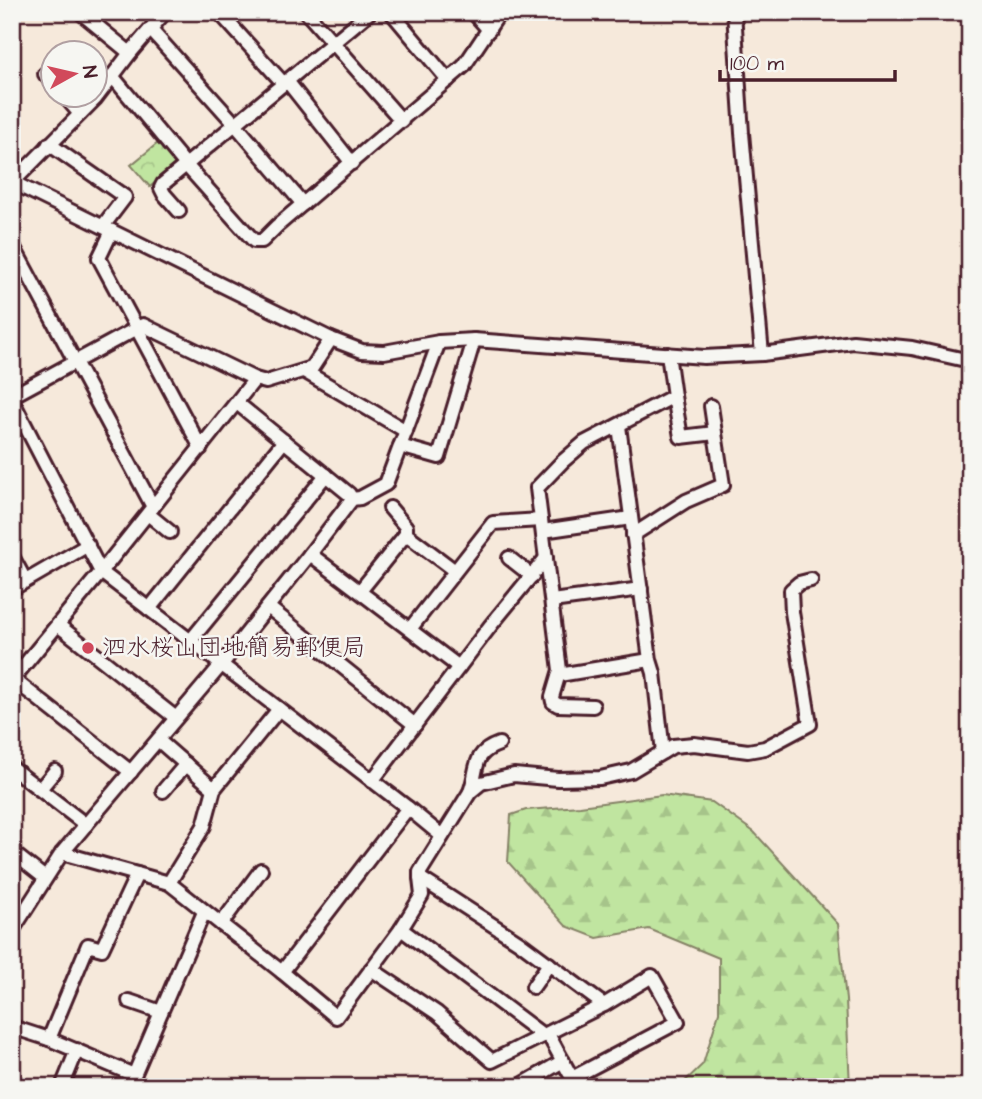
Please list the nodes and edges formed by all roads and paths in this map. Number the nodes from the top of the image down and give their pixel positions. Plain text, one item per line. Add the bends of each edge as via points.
1 (80, 12) edge
2 (165, 12) edge
3 (219, 12) edge
4 (306, 12) edge
5 (370, 12) edge
6 (391, 12) edge
7 (473, 12) edge
8 (500, 12) edge
9 (733, 12) edge
10 (151, 30) junction
11 (489, 30) junction
12 (333, 43) junction
13 (131, 53) junction
14 (113, 77) junction
15 (448, 80) junction
16 (285, 83) junction
17 (75, 108) edge
18 (80, 114) junction
19 (402, 121) junction
20 (235, 124) junction
21 (50, 144) junction
22 (352, 163) junction
23 (186, 165) junction
24 (13, 182) edge
25 (303, 204) junction
26 (179, 211) dead end
27 (108, 228) junction
28 (12, 244) edge
29 (136, 329) junction
30 (331, 339) junction
31 (474, 340) junction
32 (439, 342) junction
33 (668, 354) junction
34 (762, 354) junction
35 (970, 361) edge
36 (76, 362) junction
37 (304, 371) junction
38 (255, 379) junction
39 (674, 396) junction
40 (12, 398) edge
41 (237, 403) junction
42 (711, 406) dead end
43 (619, 426) junction
44 (406, 431) junction
45 (715, 433) junction
46 (284, 441) junction
47 (400, 446) junction
48 (201, 448) junction
49 (326, 475) junction
50 (352, 499) junction
51 (390, 508) dead end
52 (150, 511) junction
53 (631, 518) junction
54 (542, 525) junction
55 (170, 532) dead end
56 (407, 534) junction
57 (633, 535) junction
58 (88, 545) junction
59 (310, 554) junction
60 (12, 556) edge
61 (509, 558) dead end
62 (546, 558) junction
63 (455, 571) junction
64 (101, 572) junction
65 (532, 576) junction
66 (25, 580) junction
67 (811, 580) dead end
68 (12, 589) edge
69 (641, 589) junction
70 (360, 591) junction
71 (552, 601) junction
72 (268, 607) junction
73 (149, 608) junction
74 (58, 625) junction
75 (410, 629) junction
76 (191, 640) junction
77 (650, 660) junction
78 (222, 664) junction
79 (459, 667) junction
80 (559, 674) junction
81 (13, 680) edge
82 (593, 706) dead end
83 (279, 709) junction
84 (176, 718) junction
85 (415, 725) junction
86 (158, 740) junction
87 (499, 744) dead end
88 (663, 752) junction
89 (186, 764) junction
90 (12, 768) edge
91 (55, 771) dead end
92 (131, 772) junction
93 (372, 780) junction
94 (40, 789) junction
95 (214, 789) junction
96 (163, 791) dead end
97 (470, 792) junction
98 (408, 808) junction
99 (86, 825) junction
100 (442, 836) junction
101 (12, 852) edge
102 (62, 853) junction
103 (261, 870) dead end
104 (137, 874) junction
105 (45, 878) junction
106 (420, 878) junction
107 (169, 883) junction
108 (204, 912) junction
109 (221, 924) junction
110 (401, 929) junction
111 (12, 931) edge
112 (549, 964) junction
113 (371, 968) junction
114 (282, 972) junction
115 (533, 987) dead end
116 (129, 1001) dead end
117 (604, 1006) junction
118 (161, 1012) junction
119 (12, 1027) edge
120 (546, 1035) junction
121 (49, 1039) junction
122 (77, 1051) junction
123 (563, 1061) junction
124 (132, 1081) edge
125 (62, 1087) edge
126 (518, 1087) edge

1 - 13 street
2 - 10 street
3 - 16 street
4 - 12 street
5 - 12 street
6 - 15 street
7 - 11 street
8 - 11 street
9 - 34 street
10 - 13 street
10 - 20 street
11 - 15 street
12 - 16 street
12 - 19 street
13 - 14 street
14 - 18 street
14 - 23 street
15 - 19 street
16 - 20 street
16 - 22 street
17 - 18 street
18 - 21 street
19 - 22 street
20 - 23 street
20 - 25 street
21 - 24 street
21 - 27 street via 125,197
22 - 25 street
23 - 25 street via 254,242 262,242
23 - 26 street via 161,188
24 - 27 street
27 - 29 street via 99,258
27 - 30 street
28 - 36 street
29 - 36 street
29 - 38 street via 144,325
29 - 48 street
30 - 32 street via 362,351 384,352
30 - 37 street via 312,368
31 - 32 street
31 - 33 street
31 - 47 street via 439,457
32 - 44 street
33 - 34 street
33 - 39 street
34 - 35 street via 853,342 912,348
36 - 40 street
36 - 52 street
37 - 38 street via 266,382
37 - 44 street
38 - 41 street
39 - 43 street
39 - 45 street via 681,437
40 - 58 street
41 - 46 street
41 - 48 street
42 - 45 street
43 - 53 street
43 - 54 street via 584,443 537,488
44 - 47 street
45 - 57 street via 723,485
46 - 49 street
46 - 73 street
47 - 50 street via 386,484
48 - 52 street
49 - 50 street
49 - 76 street
50 - 59 street
51 - 56 street
52 - 55 street
52 - 64 street
53 - 54 street
53 - 57 street
54 - 62 street
54 - 63 street via 493,523
56 - 63 street
56 - 70 street
57 - 69 street
58 - 64 street
58 - 66 street
59 - 70 street
59 - 72 street
60 - 66 street
61 - 65 street
62 - 65 street
62 - 71 street
63 - 75 street
64 - 73 street
64 - 74 street
65 - 79 street
66 - 68 street
67 - 88 street via 791,590 810,724 765,748 748,751 694,744
69 - 71 street
69 - 77 street
70 - 75 street
71 - 80 street
72 - 78 street
72 - 85 street
73 - 76 street
74 - 81 street
74 - 84 street
75 - 79 street
76 - 78 street
77 - 80 street
77 - 88 street
78 - 83 street
78 - 84 street
79 - 85 street
80 - 82 street via 553,702
81 - 92 street
83 - 93 street
83 - 95 street
84 - 86 street
85 - 93 street
86 - 89 street
86 - 92 street
87 - 97 street via 485,749 478,759
88 - 97 street via 631,771 600,778 514,775 481,783
89 - 95 street
89 - 96 street
90 - 94 street
91 - 94 street
92 - 99 street
93 - 98 street
94 - 99 street
95 - 107 street via 204,826
97 - 100 street
98 - 100 street
98 - 114 street
99 - 102 street
100 - 106 street
101 - 105 street
102 - 104 street
102 - 105 street
103 - 109 street
104 - 107 street
104 - 121 street via 102,949 88,945
105 - 111 street
106 - 110 street via 422,895
106 - 112 street
107 - 108 street
108 - 109 street
108 - 118 street
109 - 114 street
110 - 113 street
110 - 120 street
112 - 115 street
112 - 117 street
113 - 114 street via 336,1017
113 - 120 street via 437,1013 492,1061
116 - 118 street
117 - 120 street
117 - 123 street via 652,976 678,1022 572,1077
118 - 124 street
119 - 121 street
120 - 123 street
121 - 122 street
122 - 124 street
122 - 125 street
123 - 126 street

